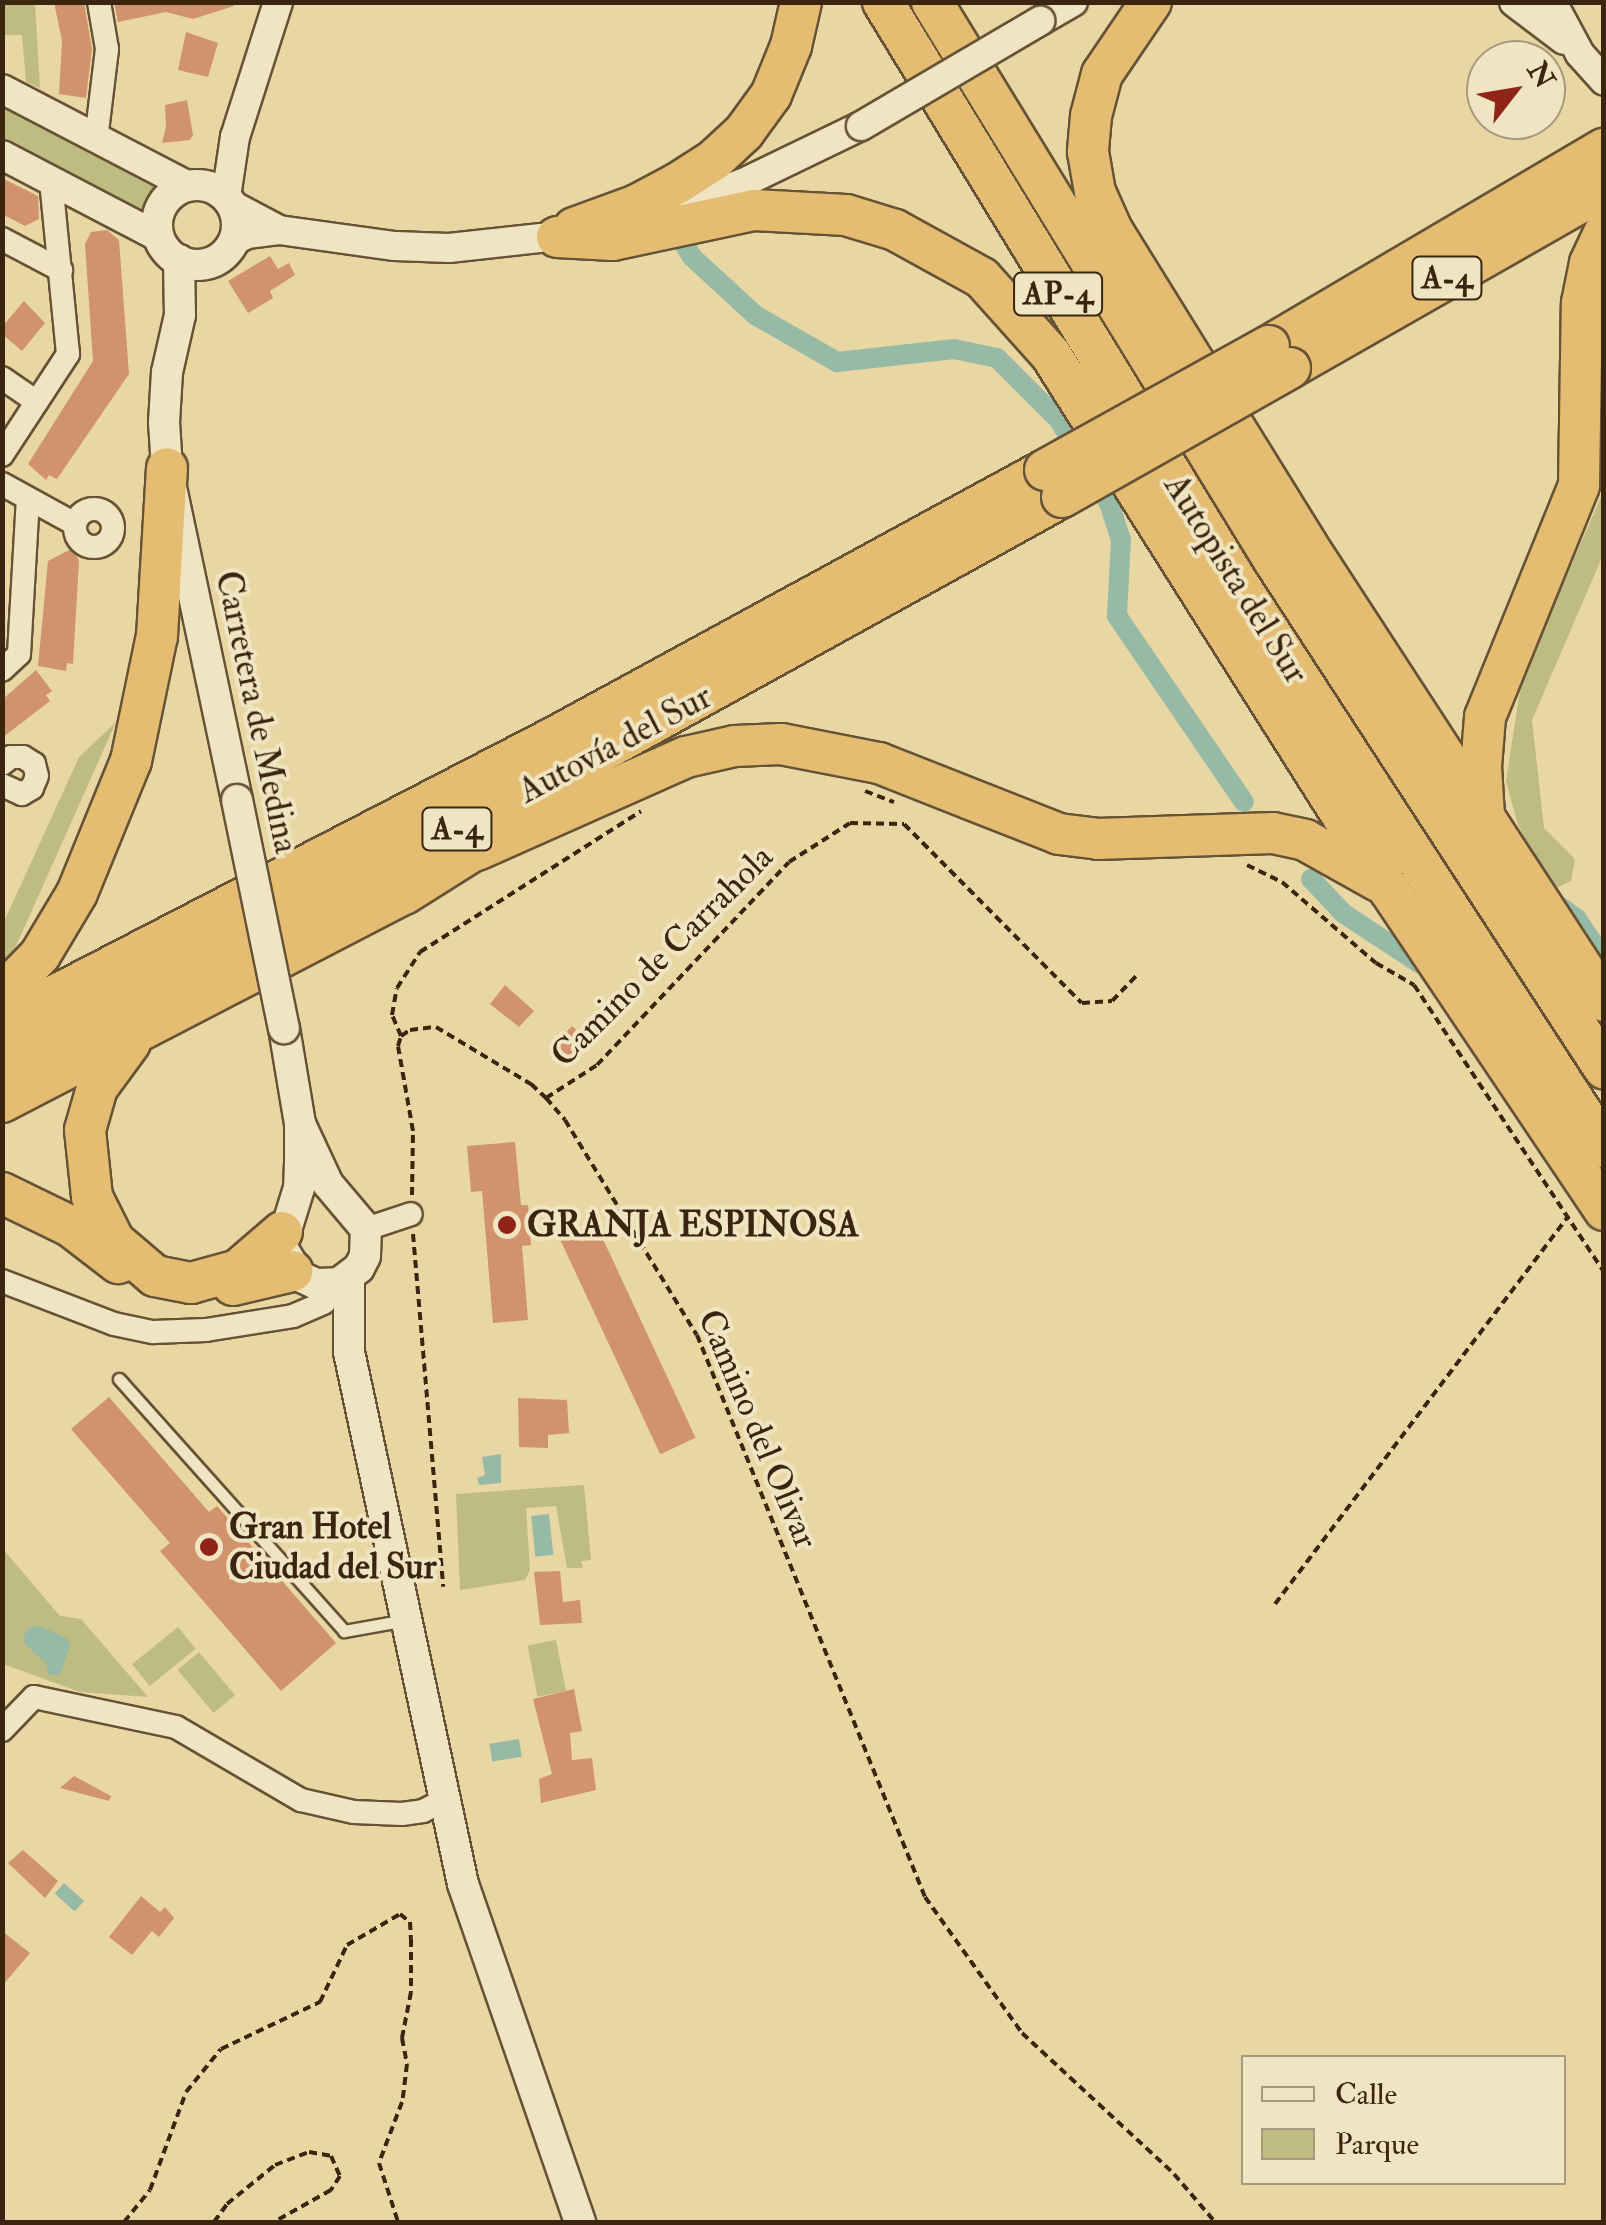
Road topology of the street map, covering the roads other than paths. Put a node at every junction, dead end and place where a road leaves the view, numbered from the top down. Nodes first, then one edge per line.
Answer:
1 (99, 2) edge
2 (278, 2) edge
3 (800, 2) edge
4 (883, 2) edge
5 (932, 2) edge
6 (1073, 2) edge
7 (1151, 2) edge
8 (1514, 2) edge
9 (1552, 2) edge
10 (1580, 54) junction
11 (1604, 81) edge
12 (2, 88) edge
13 (1602, 138) edge
14 (96, 140) junction
15 (2, 154) edge
16 (51, 180) junction
17 (1604, 189) edge
18 (212, 193) junction
19 (279, 230) junction
20 (1604, 233) edge
21 (557, 237) junction
22 (2, 239) edge
23 (234, 241) junction
24 (180, 254) junction
25 (61, 270) junction
26 (1280, 357) junction
27 (2, 378) edge
28 (37, 402) junction
29 (2, 456) edge
30 (167, 468) junction
31 (2, 484) edge
32 (1054, 484) junction
33 (28, 500) junction
34 (75, 524) dead end
35 (11, 629) edge
36 (782, 654) junction
37 (2, 670) edge
38 (2, 764) edge
39 (2, 786) edge
40 (1484, 820) junction
41 (477, 850) junction
42 (1388, 888) junction
43 (2, 994) edge
44 (1604, 1001) edge
45 (2, 1023) edge
46 (141, 1032) junction
47 (2, 1062) edge
48 (1604, 1068) edge
49 (2, 1102) edge
50 (300, 1124) junction
51 (1604, 1147) edge
52 (2, 1193) edge
53 (347, 1204) junction
54 (411, 1214) road end
55 (1585, 1214) edge
56 (287, 1222) junction
57 (366, 1229) junction
58 (349, 1277) junction
59 (2, 1281) edge
60 (307, 1285) junction
61 (349, 1352) junction
62 (119, 1379) dead end
63 (406, 1620) junction
64 (2, 1730) edge
65 (445, 1800) junction
66 (580, 2222) edge

1 - 14 street
2 - 18 street
3 - 21 highway
4 - 51 highway, Autopista del Sur / AP-4
5 - 48 highway, Autopista del Sur / AP-4
6 - 21 street, bridge
7 - 40 highway
8 - 10 street
9 - 10 street
10 - 11 street
12 - 14 street
13 - 26 highway, A-4
14 - 18 street
15 - 16 street
16 - 24 street
16 - 25 street
17 - 26 highway, A-4
18 - 19 street
18 - 23 main road
18 - 24 main road
19 - 21 street
19 - 23 street
20 - 40 highway
21 - 42 highway
22 - 25 street
23 - 24 main road
24 - 30 main road, Carretera de Medina
25 - 28 street
26 - 32 highway, A-4, bridge
27 - 28 street
28 - 29 street
30 - 43 highway
30 - 50 main road, Carretera de Medina, bridge
31 - 33 street
32 - 36 highway, Autovía del Sur / A-4
32 - 45 highway, Autovía del Sur / A-4
33 - 34 street
33 - 35 street
35 - 37 street
36 - 41 highway
36 - 47 highway, Autovía del Sur / A-4
38 - 39 street
40 - 44 highway
41 - 42 highway
41 - 46 highway
42 - 55 highway
46 - 49 highway
46 - 56 highway
50 - 53 main road
50 - 56 main road
52 - 60 highway
53 - 56 main road
53 - 57 main road
54 - 57 street
56 - 60 main road
57 - 58 main road
58 - 60 main road
58 - 61 main road
59 - 60 street
60 - 61 main road
61 - 63 main road
62 - 63 lane
63 - 65 main road
64 - 65 street
65 - 66 main road

